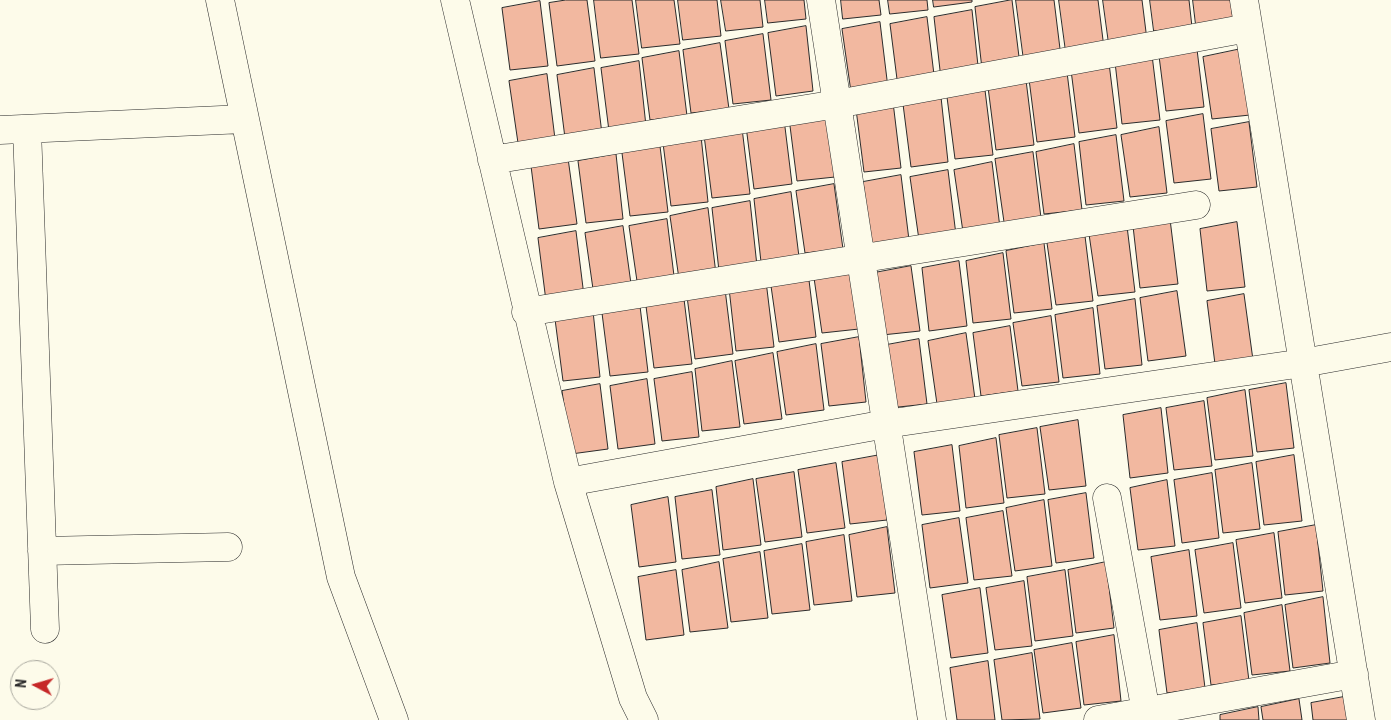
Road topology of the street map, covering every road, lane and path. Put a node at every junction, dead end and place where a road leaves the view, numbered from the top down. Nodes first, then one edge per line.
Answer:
1 (220, 0) edge
2 (455, 0) edge
3 (821, 0) edge
4 (1244, 0) edge
5 (1248, 28) junction
6 (837, 104) junction
7 (244, 119) junction
8 (27, 129) junction
9 (0, 130) edge
10 (492, 160) junction
11 (1196, 205) dead end
12 (861, 258) junction
13 (526, 312) junction
14 (1391, 347) edge
15 (1303, 363) junction
16 (886, 424) junction
17 (568, 482) junction
18 (1107, 498) dead end
19 (228, 547) dead end
20 (42, 551) junction
21 (45, 629) dead end
22 (1354, 674) junction
23 (1146, 712) junction
24 (394, 720) edge
25 (644, 720) edge
26 (932, 720) edge
27 (1098, 720) edge
28 (1361, 720) edge

1 - 7 street
2 - 10 street
3 - 6 street
4 - 5 street
5 - 6 street
5 - 15 street
6 - 10 street
6 - 12 street
7 - 8 street
7 - 24 street
8 - 9 street
8 - 20 street
10 - 13 street
11 - 12 street
12 - 13 street
12 - 16 street
13 - 17 street
14 - 15 street
15 - 16 street
15 - 22 street
16 - 17 street
16 - 26 street
17 - 25 street
18 - 23 street
19 - 20 street
20 - 21 street
22 - 23 street
22 - 28 street
23 - 27 street

